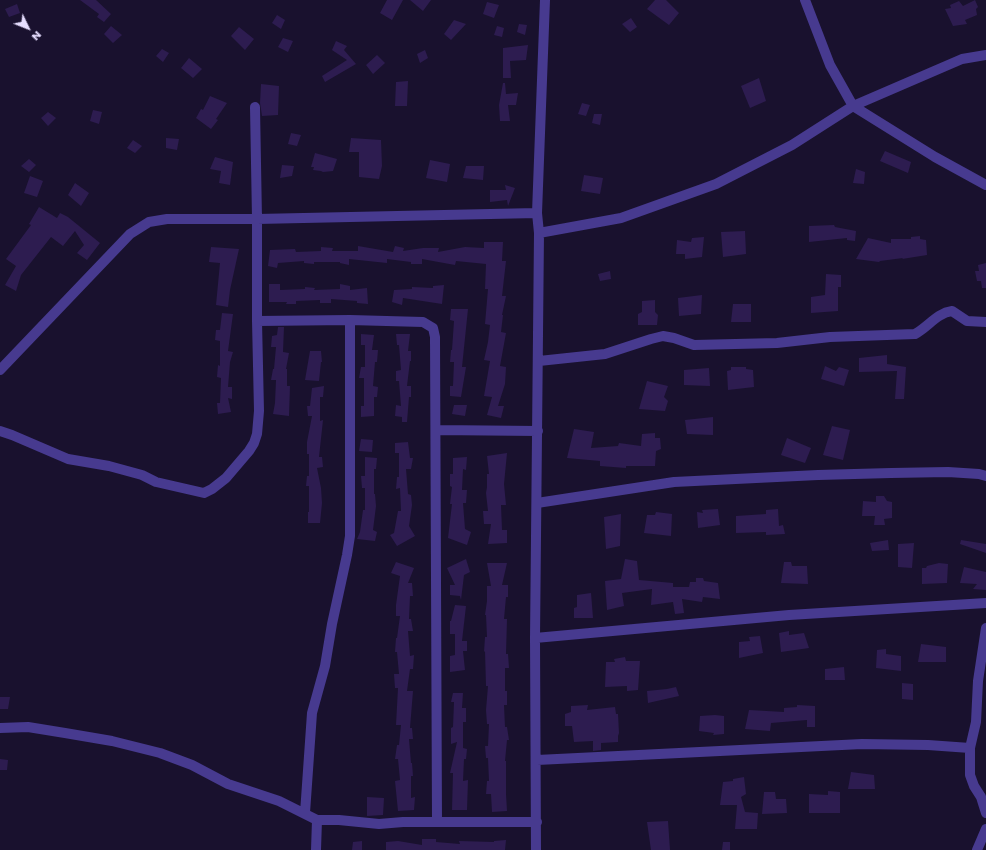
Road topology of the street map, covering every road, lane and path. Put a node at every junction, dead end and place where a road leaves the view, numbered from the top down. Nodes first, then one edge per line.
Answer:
1 (545, 0) edge
2 (804, 0) edge
3 (986, 55) edge
4 (853, 106) junction
5 (254, 107) dead end
6 (986, 185) edge
7 (537, 213) junction
8 (257, 219) junction
9 (539, 233) junction
10 (350, 320) junction
11 (256, 321) junction
12 (986, 322) edge
13 (539, 361) junction
14 (0, 370) edge
15 (436, 430) junction
16 (0, 431) edge
17 (538, 432) junction
18 (986, 476) edge
19 (536, 503) junction
20 (986, 603) edge
21 (986, 628) edge
22 (535, 638) junction
23 (0, 728) edge
24 (970, 748) junction
25 (537, 760) junction
26 (305, 813) junction
27 (986, 813) edge
28 (317, 820) junction
29 (437, 822) junction
30 (537, 822) junction
31 (986, 829) edge
32 (316, 850) edge
33 (536, 850) edge
34 (977, 850) edge

1 - 7 street
2 - 4 street
3 - 4 street
4 - 6 street
4 - 9 street
5 - 8 street
7 - 8 street
7 - 9 street
8 - 11 street
8 - 14 street
9 - 13 street
10 - 11 street
10 - 15 street
10 - 26 street
11 - 16 street
12 - 13 street
13 - 17 street
15 - 17 street
15 - 29 street
17 - 19 street
18 - 19 street
19 - 22 street
20 - 22 street
21 - 24 street
22 - 25 street
23 - 26 street
24 - 25 street
24 - 27 street
25 - 30 street
26 - 28 street
28 - 29 street
28 - 32 street
29 - 30 street
30 - 33 street
31 - 34 street

